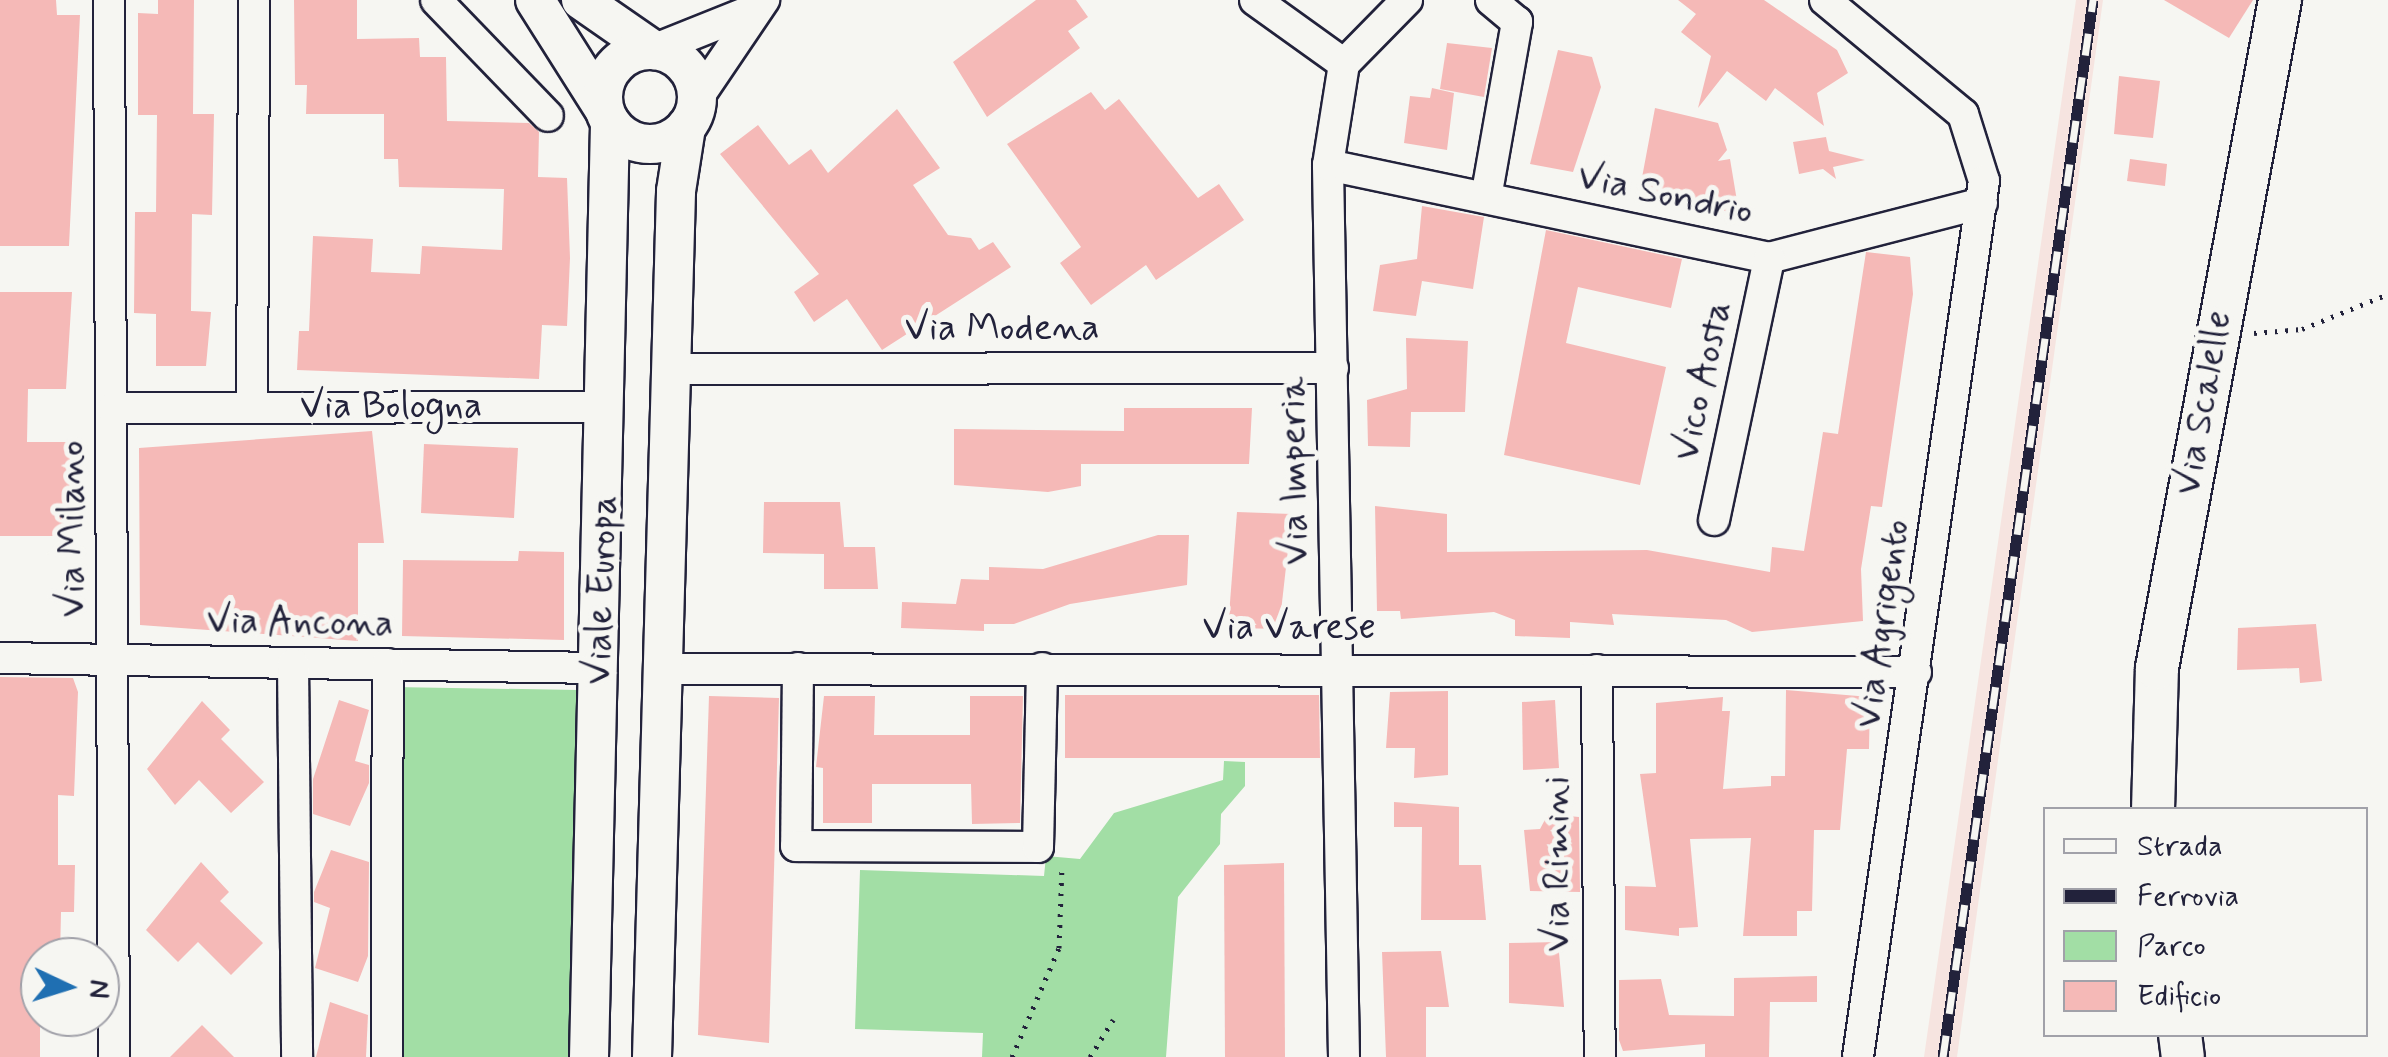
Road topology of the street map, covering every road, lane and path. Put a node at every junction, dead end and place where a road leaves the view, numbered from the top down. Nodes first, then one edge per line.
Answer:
1 (109, 0) edge
2 (254, 0) edge
3 (436, 0) edge
4 (535, 0) edge
5 (581, 0) edge
6 (1255, 0) edge
7 (1407, 0) edge
8 (1491, 0) edge
9 (1825, 0) edge
10 (2287, 2) edge
11 (761, 4) edge
12 (653, 50) junction
13 (1344, 64) junction
14 (691, 113) junction
15 (548, 116) dead end
16 (607, 116) junction
17 (1328, 164) junction
18 (1486, 198) junction
19 (1982, 203) junction
20 (1769, 258) junction
21 (2388, 294) edge
22 (2218, 322) junction
23 (608, 368) junction
24 (1332, 368) junction
25 (671, 369) junction
26 (252, 406) junction
27 (607, 407) junction
28 (670, 407) junction
29 (113, 408) junction
30 (1714, 520) dead end
31 (0, 658) edge
32 (113, 660) junction
33 (293, 664) junction
34 (388, 664) junction
35 (1339, 667) junction
36 (599, 668) junction
37 (798, 668) junction
38 (1042, 668) junction
39 (662, 669) junction
40 (1597, 670) junction
41 (1916, 672) junction
42 (2153, 807) edge
43 (1062, 855) dead end
44 (1114, 1020) dead end
45 (114, 1057) edge
46 (297, 1057) edge
47 (388, 1057) edge
48 (589, 1057) edge
49 (652, 1057) edge
50 (1012, 1057) edge
51 (1090, 1057) edge
52 (1344, 1057) edge
53 (1600, 1057) edge
54 (1858, 1057) edge

1 - 29 street, Via Milano
2 - 26 street
3 - 15 street
4 - 16 street
5 - 12 street
6 - 13 street
7 - 13 street
8 - 18 street
9 - 19 street, Via Agrigento
10 - 22 main road, Via Scalelle
11 - 12 street
11 - 14 street
12 - 14 street
12 - 16 street
13 - 17 street, Via Imperia
14 - 16 street
14 - 25 street, Viale Europa
16 - 23 street, Viale Europa
17 - 18 street, Via Sondrio
17 - 24 street, Via Imperia
18 - 20 street, Via Sondrio
19 - 20 street, Via Sondrio
19 - 41 street, Via Agrigento
20 - 30 street, Vico Aosta
21 - 22 path
22 - 42 main road, Via Scalelle
23 - 25 street
23 - 27 street, Viale Europa
24 - 25 street, Via Modena
24 - 35 street, Via Imperia
25 - 28 street, Viale Europa
26 - 27 street, Via Bologna
26 - 29 street, Via Bologna
27 - 28 street, Via Bologna
27 - 36 street, Viale Europa
28 - 39 street, Viale Europa
29 - 32 street, Via Milano
31 - 32 street, Via Ancona
32 - 33 street, Via Ancona
32 - 45 street, Via Milano
33 - 34 street, Via Ancona
33 - 46 street
34 - 36 street, Via Ancona
34 - 47 street
35 - 38 street, Via Varese
35 - 40 street, Via Varese
35 - 52 street, Via Imperia
36 - 39 street
36 - 48 street, Viale Europa
37 - 38 street, Via Varese
37 - 38 street
37 - 39 street, Via Varese
39 - 49 street, Viale Europa
40 - 41 street, Via Varese
40 - 53 street, Via Rimini
41 - 54 street, Via Agrigento
43 - 50 path
44 - 51 path

